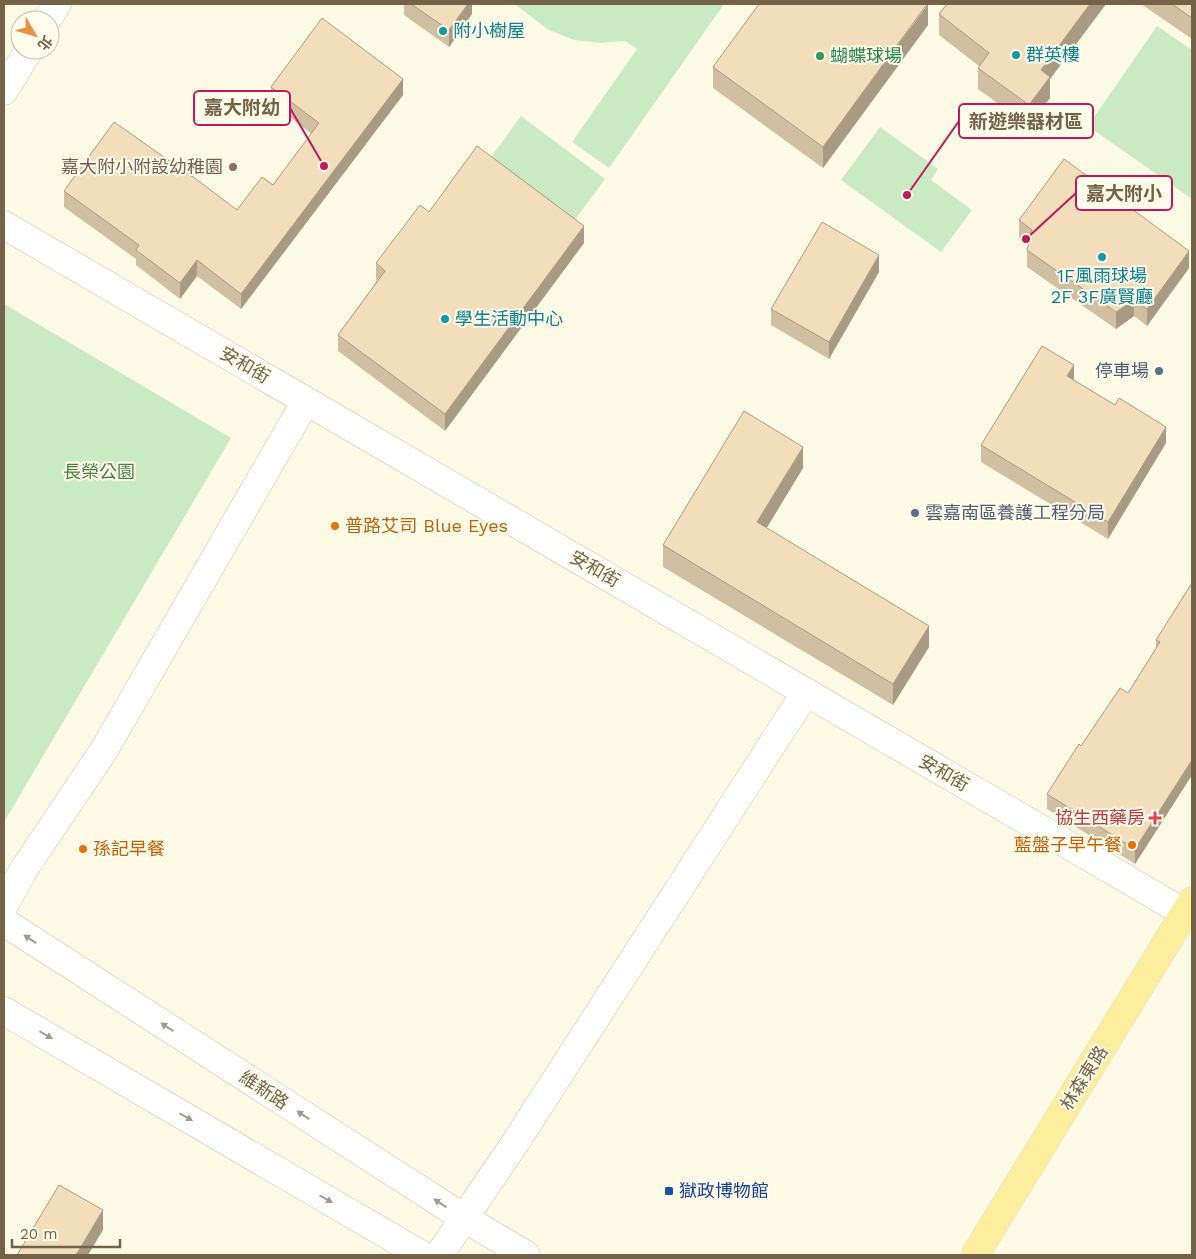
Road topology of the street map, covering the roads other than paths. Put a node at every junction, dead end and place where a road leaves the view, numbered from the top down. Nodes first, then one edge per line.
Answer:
1 (23, 60) edge
2 (4, 91) edge
3 (4, 225) edge
4 (306, 401) junction
5 (806, 692) junction
6 (4, 905) edge
7 (1189, 907) edge
8 (4, 922) edge
9 (4, 1011) edge
10 (464, 1218) junction
11 (422, 1255) edge
12 (439, 1255) edge
13 (526, 1255) edge
14 (975, 1255) edge

1 - 2 street
3 - 4 street, 安和街
4 - 5 street, 安和街
4 - 6 street
5 - 7 street, 安和街
5 - 10 street
7 - 14 main road, 林森東路
10 -> 8 street, 維新路
9 -> 11 street
10 - 12 street
10 - 13 street, 維新路

